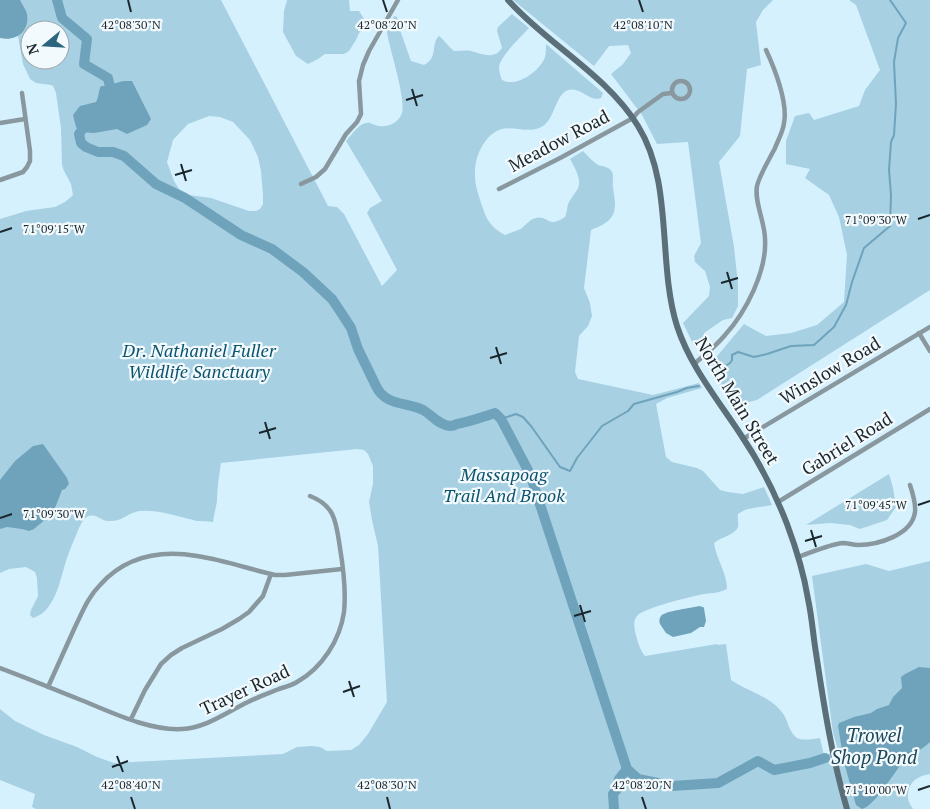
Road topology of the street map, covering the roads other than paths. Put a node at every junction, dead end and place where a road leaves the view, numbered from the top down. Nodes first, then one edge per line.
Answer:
1 (398, 0) edge
2 (508, 0) edge
3 (766, 50) dead end
4 (22, 92) dead end
5 (672, 93) junction
6 (633, 118) junction
7 (25, 119) junction
8 (0, 123) edge
9 (0, 180) edge
10 (301, 184) dead end
11 (499, 189) dead end
12 (930, 327) edge
13 (919, 333) junction
14 (930, 351) edge
15 (694, 364) junction
16 (930, 409) edge
17 (743, 439) junction
18 (910, 485) dead end
19 (310, 496) dead end
20 (778, 502) junction
21 (798, 557) junction
22 (342, 569) junction
23 (271, 574) junction
24 (0, 668) edge
25 (48, 686) junction
26 (131, 719) junction
27 (847, 809) edge

1 - 10 street
2 - 6 main road, North Main Street
3 - 15 street
4 - 7 street
5 - 5 street
5 - 6 street, Meadow Road
6 - 11 street, Meadow Road
6 - 15 main road, North Main Street
7 - 8 street
7 - 9 street
12 - 13 street, Winslow Road
13 - 14 street
13 - 17 street, Winslow Road
15 - 17 main road, North Main Street
16 - 20 street, Gabriel Road
17 - 20 main road, North Main Street
18 - 21 street
19 - 22 street, Trayer Road
20 - 21 main road, North Main Street
21 - 27 main road, North Main Street
22 - 23 street
22 - 26 street, Trayer Road
23 - 25 street
23 - 26 street
24 - 25 street, Trayer Road
25 - 26 street, Trayer Road

